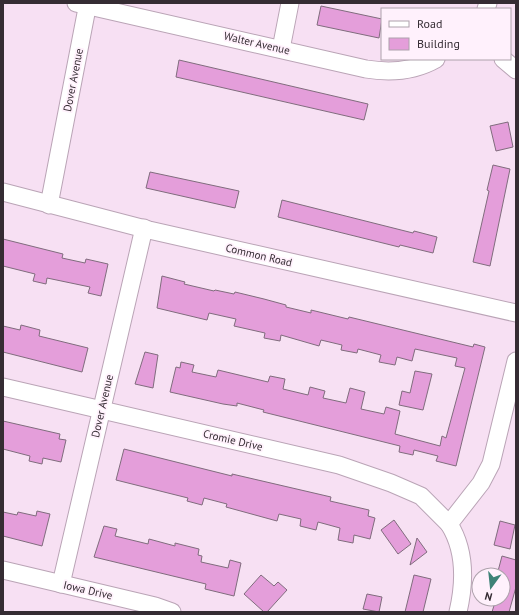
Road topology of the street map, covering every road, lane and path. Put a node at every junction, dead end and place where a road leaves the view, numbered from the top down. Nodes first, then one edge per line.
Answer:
1 (290, 3) edge
2 (84, 4) edge
3 (281, 49) junction
4 (433, 60) edge
5 (504, 60) edge
6 (516, 70) edge
7 (3, 192) edge
8 (50, 205) junction
9 (144, 228) junction
10 (516, 313) edge
11 (516, 361) edge
12 (3, 387) edge
13 (101, 410) junction
14 (448, 524) junction
15 (3, 570) edge
16 (61, 584) junction
17 (172, 612) edge
18 (458, 612) edge

1 - 3 street
2 - 3 street, Walter Avenue
2 - 8 street, Dover Avenue
3 - 4 street, Walter Avenue
5 - 6 street
7 - 8 street, Common Road
8 - 9 street, Common Road
9 - 10 street, Common Road
9 - 13 street, Dover Avenue
11 - 14 street
12 - 13 street, Cromie Drive
13 - 14 street, Cromie Drive
13 - 16 street, Dover Avenue
14 - 18 street, Cromie Drive
15 - 16 street, Iowa Drive
16 - 17 street, Iowa Drive

